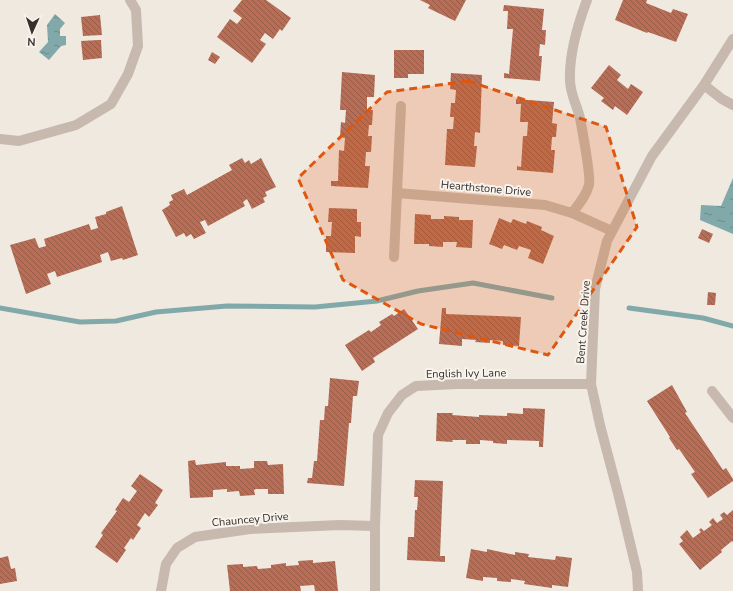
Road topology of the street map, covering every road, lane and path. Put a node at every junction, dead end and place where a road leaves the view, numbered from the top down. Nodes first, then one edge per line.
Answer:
1 (130, 0) edge
2 (587, 0) edge
3 (733, 39) edge
4 (704, 85) junction
5 (733, 105) edge
6 (401, 106) dead end
7 (0, 139) edge
8 (398, 193) junction
9 (572, 213) junction
10 (612, 231) junction
11 (394, 257) dead end
12 (592, 384) junction
13 (712, 391) dead end
14 (733, 418) edge
15 (375, 526) junction
16 (161, 591) edge
17 (375, 591) edge
18 (638, 591) edge

1 - 7 street
2 - 9 street
3 - 4 street, Bent Creek Drive
4 - 5 street
4 - 10 street, Bent Creek Drive
6 - 8 street
8 - 9 street, Hearthstone Drive
8 - 11 street
9 - 10 street, Hearthstone Drive
10 - 12 street, Bent Creek Drive
12 - 15 street, English Ivy Lane
12 - 18 street, Bent Creek Drive
13 - 14 street
15 - 16 street, Chauncey Drive
15 - 17 street, English Ivy Lane

